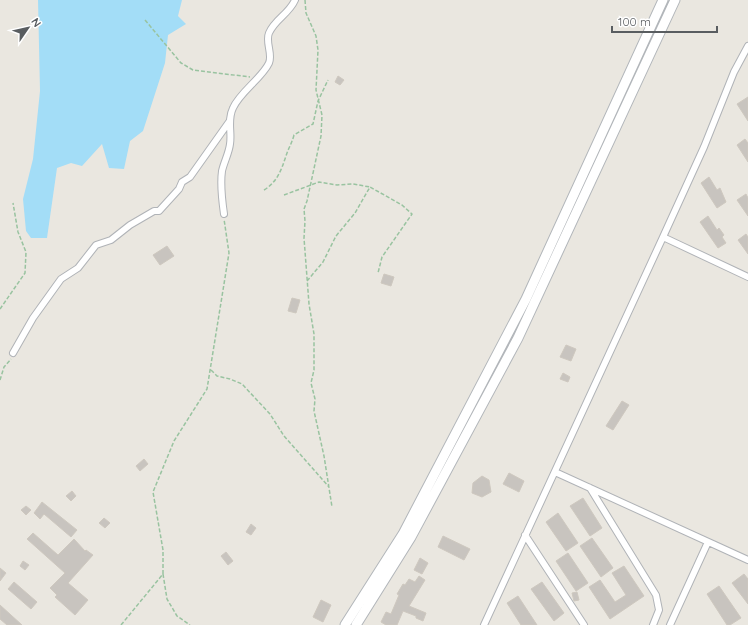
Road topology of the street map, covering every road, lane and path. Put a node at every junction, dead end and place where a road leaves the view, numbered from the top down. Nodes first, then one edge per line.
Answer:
1 (296, 0) edge
2 (304, 0) edge
3 (664, 0) edge
4 (675, 0) edge
5 (145, 20) dead end
6 (647, 36) junction
7 (657, 40) junction
8 (748, 46) edge
9 (256, 77) junction
10 (328, 80) dead end
11 (318, 101) junction
12 (229, 122) junction
13 (311, 185) junction
14 (370, 187) junction
15 (577, 188) junction
16 (264, 190) dead end
17 (587, 192) junction
18 (284, 196) dead end
19 (13, 203) dead end
20 (224, 214) joint
21 (664, 238) junction
22 (378, 273) dead end
23 (748, 277) edge
24 (307, 281) junction
25 (0, 309) edge
26 (508, 335) junction
27 (518, 338) junction
28 (13, 353) joint
29 (210, 369) junction
30 (0, 380) edge
31 (452, 451) junction
32 (555, 472) junction
33 (329, 487) junction
34 (590, 488) junction
35 (332, 507) dead end
36 (525, 535) junction
37 (708, 542) junction
38 (748, 560) edge
39 (163, 574) junction
40 (487, 618) junction
41 (121, 625) edge
42 (190, 625) edge
43 (344, 625) edge
44 (356, 625) edge
45 (484, 625) edge
46 (491, 625) edge
47 (584, 625) edge
48 (653, 625) edge
49 (670, 625) edge

1 - 9 street
2 - 11 path
3 - 6 main road
4 - 7 main road
5 - 9 path
6 - 7 main road
6 - 15 main road
7 - 17 main road
8 - 21 street
9 - 12 street
10 - 11 path
11 - 13 path
11 - 16 path
12 - 20 street
12 - 28 street
13 - 14 path
13 - 18 path
13 - 24 path
14 - 22 path
14 - 24 path
15 - 17 main road
15 - 26 main road
17 - 27 main road
19 - 25 path
20 - 29 path
21 - 23 street
21 - 32 street
24 - 33 path
26 - 27 main road
26 - 31 main road
27 - 31 main road
28 - 30 path
29 - 33 path
29 - 39 path
31 - 43 main road
31 - 44 main road
32 - 34 street
32 - 36 street
33 - 35 path
34 - 37 street
34 - 48 street
36 - 40 street
36 - 47 street
37 - 38 street
37 - 49 street
39 - 41 path
39 - 42 path
40 - 45 street
40 - 46 street

